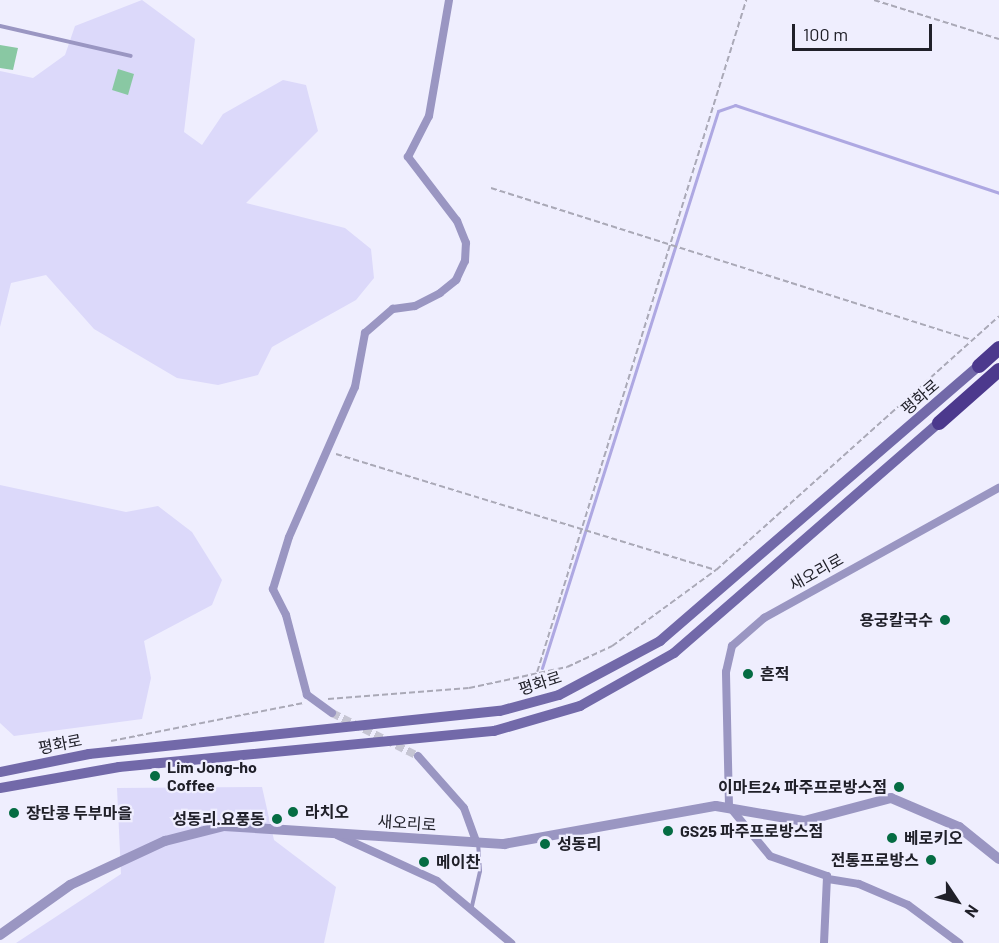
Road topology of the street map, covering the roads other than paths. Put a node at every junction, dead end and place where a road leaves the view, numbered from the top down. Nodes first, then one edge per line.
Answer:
1 (449, 0) edge
2 (0, 26) edge
3 (131, 56) dead end
4 (999, 348) edge
5 (979, 366) joint
6 (999, 370) edge
7 (999, 379) edge
8 (955, 410) junction
9 (939, 423) joint
10 (999, 488) edge
11 (332, 713) tunnel mouth
12 (418, 756) tunnel mouth
13 (0, 772) edge
14 (0, 788) edge
15 (729, 806) junction
16 (333, 833) junction
17 (477, 843) junction
18 (999, 859) edge
19 (828, 879) junction
20 (472, 906) junction
21 (0, 935) edge
22 (511, 943) edge
23 (824, 943) edge
24 (959, 943) edge

1 - 11 street
2 - 3 lane
4 - 5 highway
5 - 13 main road, 평화로
6 - 8 highway
7 - 8 highway
8 - 9 highway
9 - 14 main road, 평화로
10 - 15 street, 새오리로
12 - 17 street
15 - 17 street, 새오리로
15 - 18 street, 새오리로
15 - 19 street
16 - 17 street, 새오리로
16 - 20 street
16 - 21 street, 새오리로
17 - 20 lane
19 - 23 street
19 - 24 street
20 - 22 street

